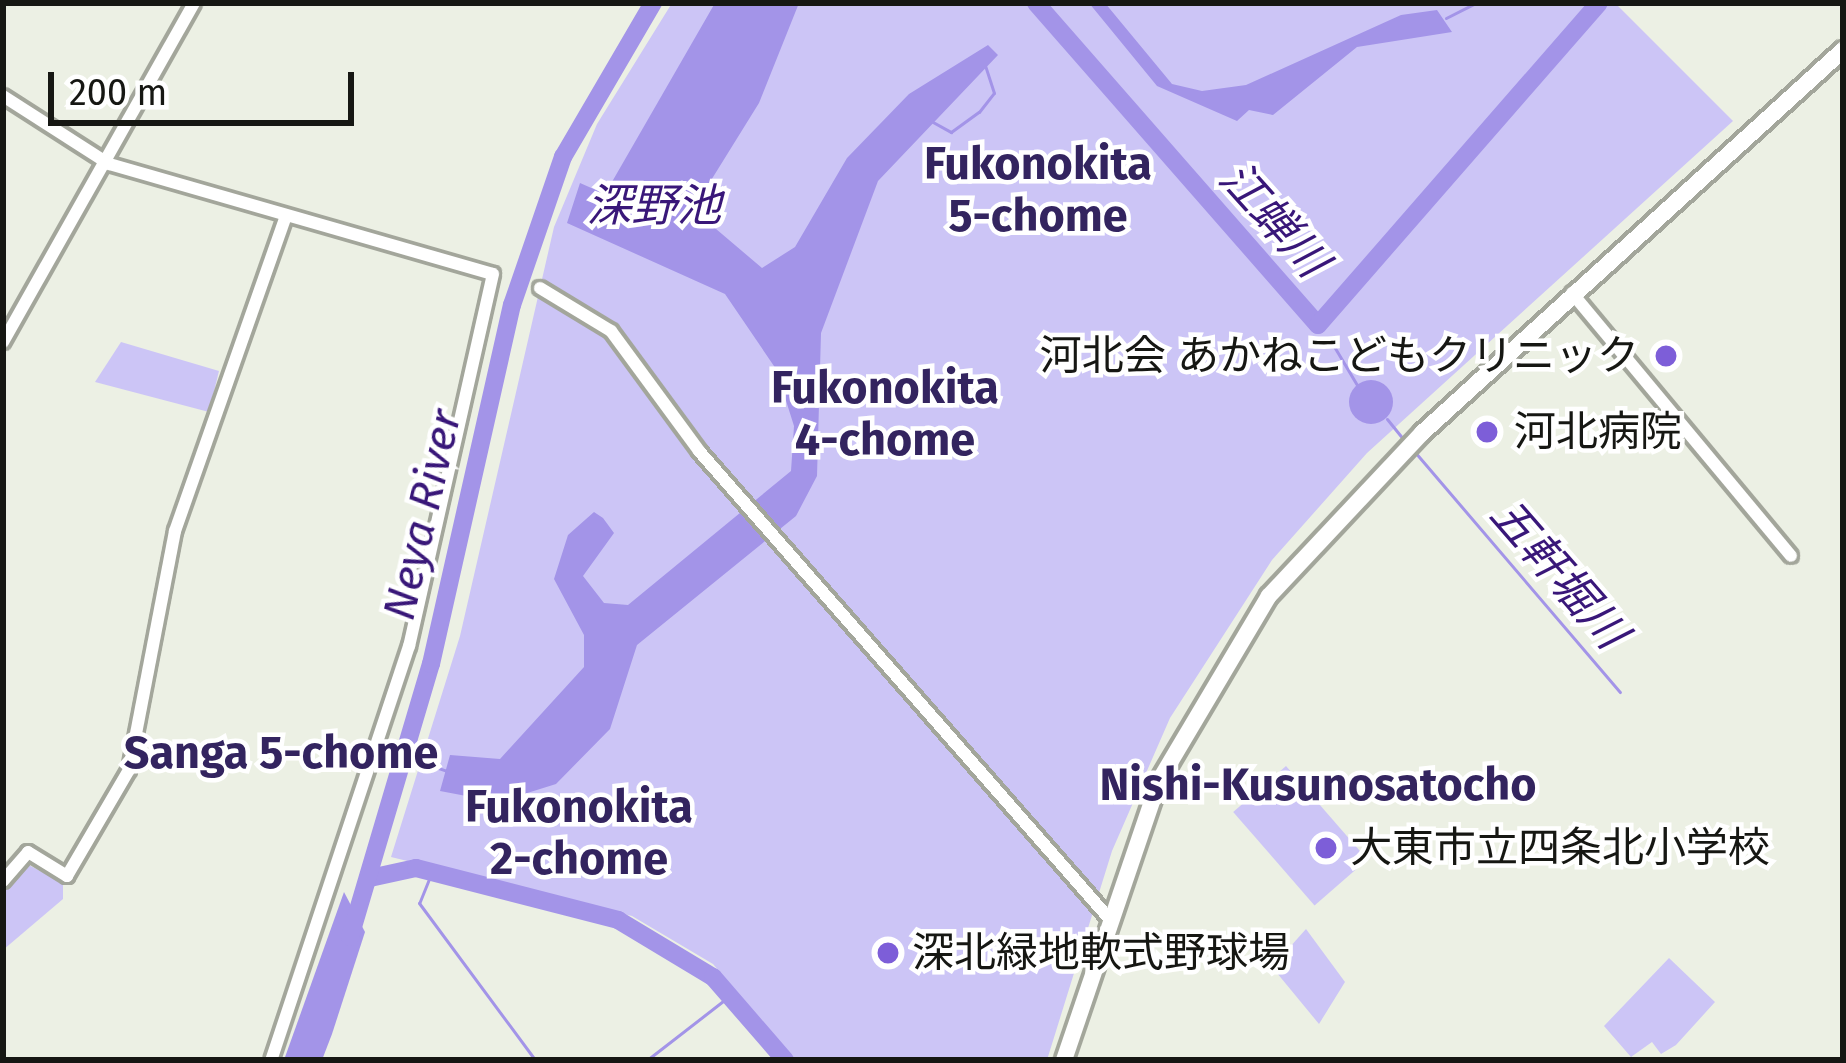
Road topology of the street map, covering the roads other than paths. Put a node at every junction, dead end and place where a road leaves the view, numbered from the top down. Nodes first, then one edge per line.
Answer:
1 (194, 3) edge
2 (1843, 50) edge
3 (3, 96) edge
4 (110, 164) junction
5 (286, 216) junction
6 (540, 288) dead end
7 (1572, 292) junction
8 (3, 342) edge
9 (1791, 556) dead end
10 (3, 881) edge
11 (1107, 916) junction
12 (271, 1060) edge
13 (1064, 1060) edge

1 - 4 street
2 - 7 highway
3 - 4 street
4 - 5 street
4 - 8 street
5 - 10 street
5 - 12 street
6 - 11 street
7 - 9 street
7 - 11 highway
11 - 13 highway

